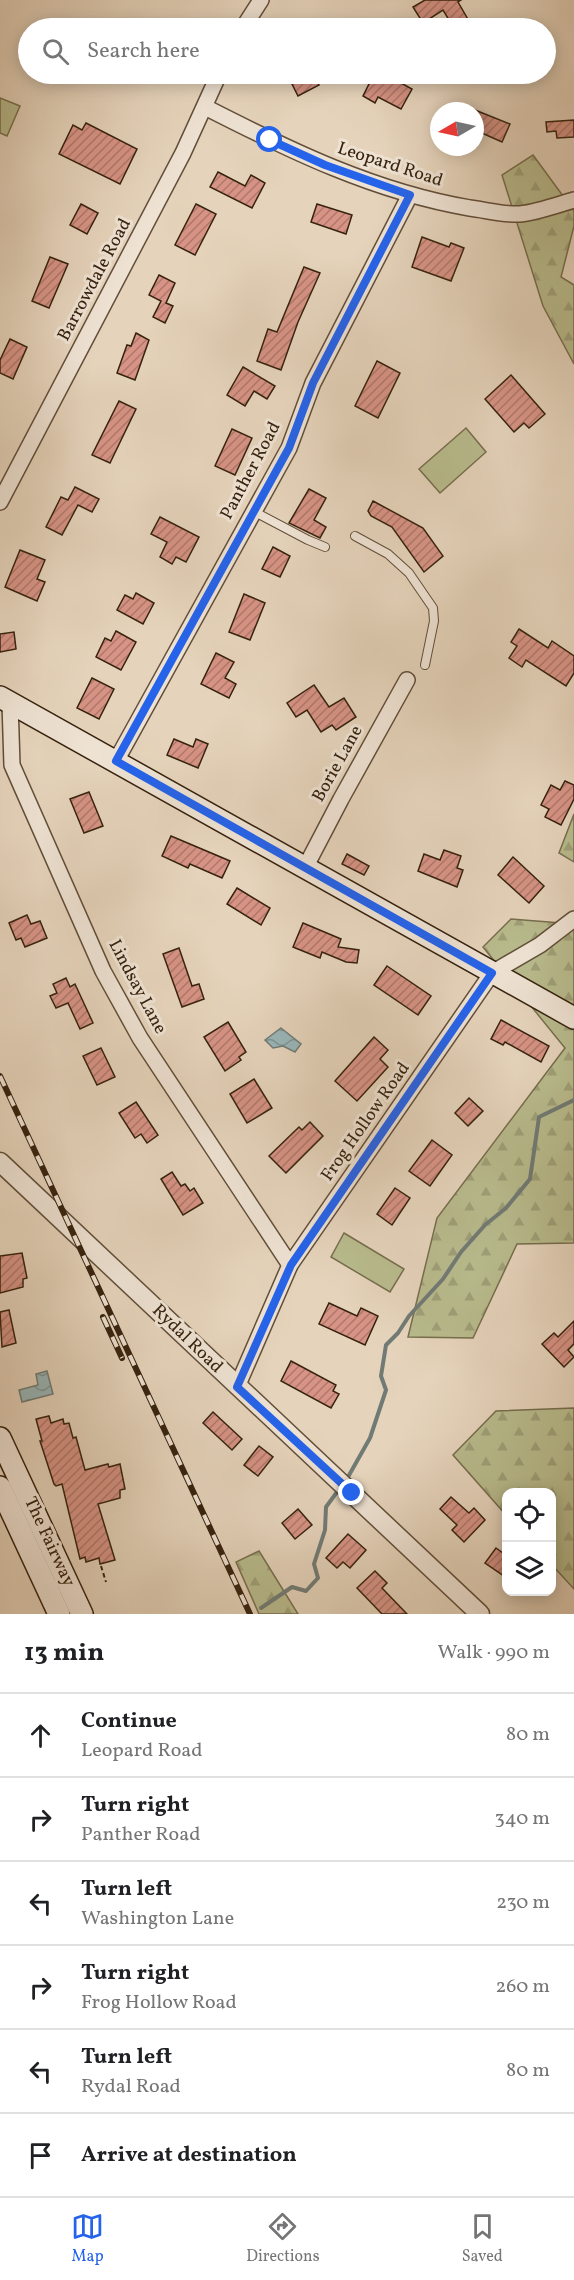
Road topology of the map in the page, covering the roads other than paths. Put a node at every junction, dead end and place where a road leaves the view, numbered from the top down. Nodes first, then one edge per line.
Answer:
1 (261, 0) edge
2 (249, 18) edge
3 (215, 84) edge
4 (205, 106) junction
5 (410, 195) junction
6 (574, 200) edge
7 (0, 502) edge
8 (253, 511) junction
9 (356, 536) dead end
10 (326, 547) dead end
11 (425, 665) dead end
12 (407, 680) dead end
13 (5, 700) edge
14 (116, 761) junction
15 (305, 868) junction
16 (574, 919) edge
17 (492, 973) junction
18 (574, 1017) edge
19 (0, 1162) edge
20 (291, 1265) junction
21 (237, 1387) junction
22 (0, 1438) edge
23 (0, 1486) edge
24 (59, 1614) edge
25 (82, 1614) edge
26 (480, 1614) edge

1 - 2 street
3 - 4 street, Barrowdale Road
4 - 5 street, Leopard Road
4 - 7 street, Barrowdale Road
5 - 6 street, Leopard Road
5 - 8 street, Panther Road
8 - 10 lane
8 - 14 street, Panther Road
9 - 11 lane
12 - 15 street, Borie Lane
13 - 14 main road
13 - 20 street, Lindsay Lane
14 - 15 main road
15 - 17 main road
16 - 17 street, Frog Hollow Road
17 - 18 main road
17 - 20 street, Frog Hollow Road
19 - 21 street, Rydal Road
20 - 21 street, Frog Hollow Road
21 - 26 street, Rydal Road
22 - 25 main road, The Fairway
23 - 24 main road, The Fairway

